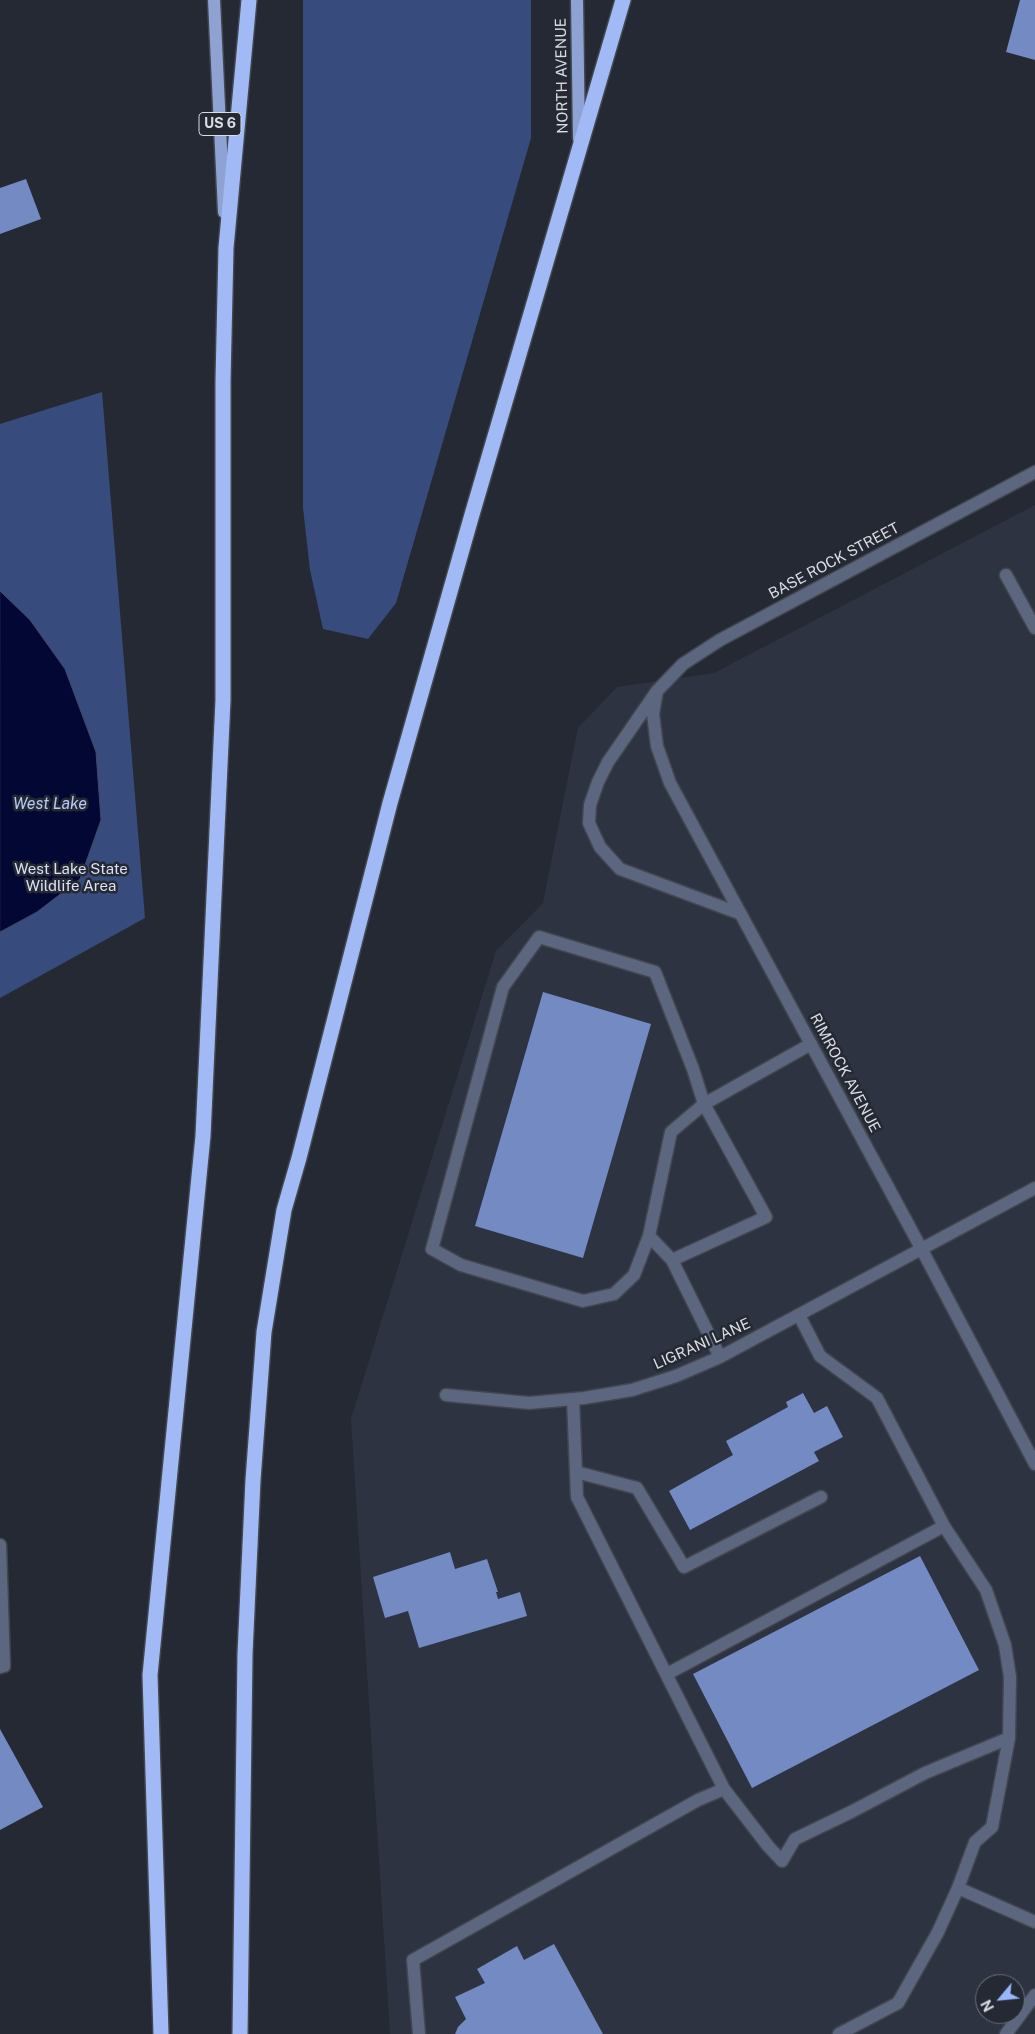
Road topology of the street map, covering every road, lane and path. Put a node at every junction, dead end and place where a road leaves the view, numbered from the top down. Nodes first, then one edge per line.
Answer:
1 (214, 0) edge
2 (249, 0) edge
3 (577, 0) edge
4 (623, 0) edge
5 (579, 152) junction
6 (226, 248) junction
7 (1035, 472) edge
8 (1006, 575) dead end
9 (1035, 628) edge
10 (657, 690) junction
11 (741, 914) junction
12 (811, 1044) junction
13 (704, 1104) junction
14 (1035, 1188) edge
15 (648, 1236) junction
16 (921, 1248) junction
17 (672, 1260) junction
18 (799, 1315) junction
19 (720, 1357) junction
20 (446, 1395) dead end
21 (573, 1399) junction
22 (1035, 1464) edge
23 (576, 1472) junction
24 (821, 1497) dead end
25 (944, 1526) junction
26 (0, 1544) edge
27 (0, 1667) edge
28 (667, 1674) junction
29 (1009, 1738) junction
30 (724, 1789) junction
31 (958, 1888) junction
32 (1035, 1922) edge
33 (1035, 1996) edge
34 (161, 2034) edge
35 (240, 2034) edge
36 (419, 2034) edge
37 (839, 2034) edge
38 (1006, 2034) edge

1 - 6 main road, US 6
2 - 6 highway
3 - 5 main road, NORTH AVENUE
4 - 5 highway
5 - 35 highway
6 - 34 highway
7 - 10 street, BASE ROCK STREET
8 - 9 street
10 - 11 street, RIMROCK AVENUE
10 - 11 street, BASE ROCK STREET
11 - 12 street, RIMROCK AVENUE
12 - 13 street
12 - 16 street, RIMROCK AVENUE
13 - 15 street
13 - 15 street
13 - 17 street
14 - 16 street, LIGRANI LANE
15 - 17 street
16 - 18 street, LIGRANI LANE
16 - 22 street, RIMROCK AVENUE
17 - 19 street
18 - 19 street, LIGRANI LANE
18 - 25 street
19 - 21 street, LIGRANI LANE
20 - 21 street, LIGRANI LANE
21 - 23 street
23 - 24 street
23 - 28 street
25 - 28 street
25 - 29 street
26 - 27 street
28 - 30 street
29 - 30 street
29 - 31 street
30 - 36 street
31 - 32 street
31 - 37 street
33 - 38 street

